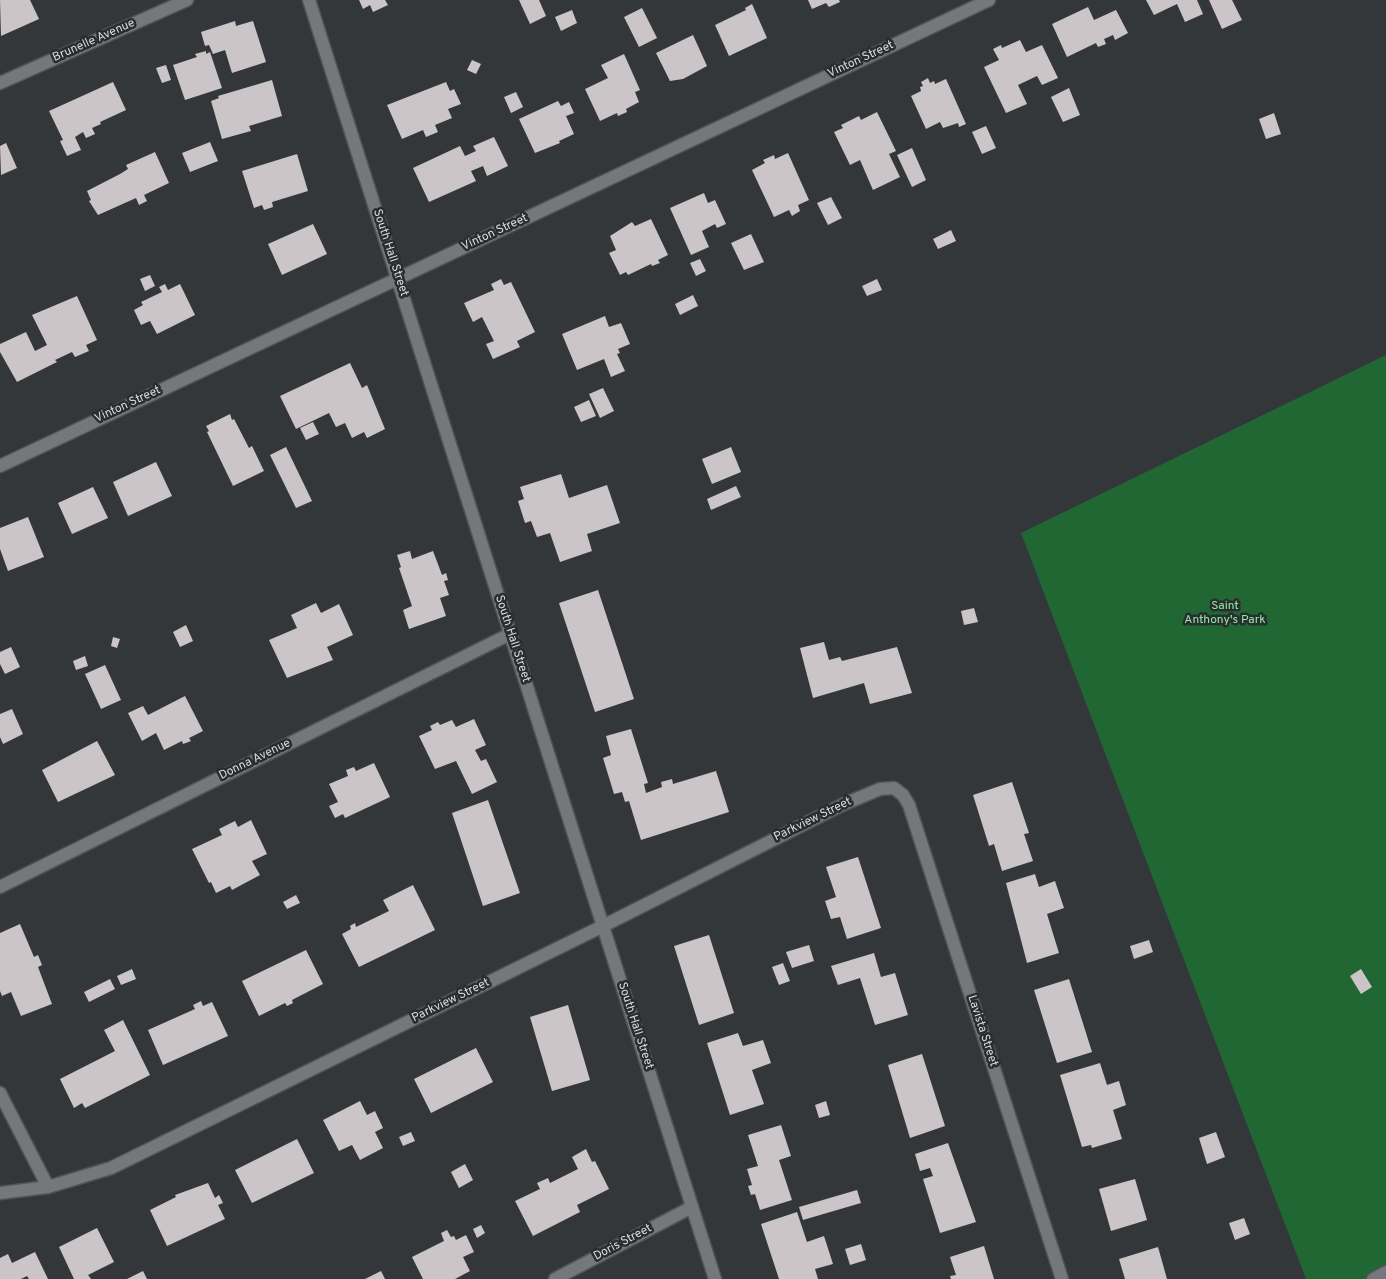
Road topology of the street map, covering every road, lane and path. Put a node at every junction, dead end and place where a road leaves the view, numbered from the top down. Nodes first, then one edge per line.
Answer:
1 (187, 0) edge
2 (309, 0) edge
3 (989, 0) edge
4 (0, 83) edge
5 (398, 278) junction
6 (0, 466) edge
7 (510, 634) junction
8 (894, 788) joint
9 (0, 887) edge
10 (603, 926) junction
11 (0, 1093) edge
12 (48, 1187) junction
13 (0, 1193) edge
14 (692, 1207) junction
15 (1386, 1272) edge
16 (554, 1279) edge
17 (715, 1279) edge
18 (1062, 1279) edge
19 (1373, 1279) edge

1 - 4 street, Brunelle Avenue
2 - 5 street, South Hall Street
3 - 5 street, Vinton Street
5 - 6 street, Vinton Street
5 - 7 street, South Hall Street
7 - 9 street, Donna Avenue
7 - 10 street, South Hall Street
8 - 10 street, Parkview Street
8 - 18 street, Lavista Street
10 - 12 street, Parkview Street
10 - 14 street, South Hall Street
11 - 12 street
12 - 13 street, Parkview Street
14 - 16 street, Doris Street
14 - 17 street, South Hall Street
15 - 19 street

